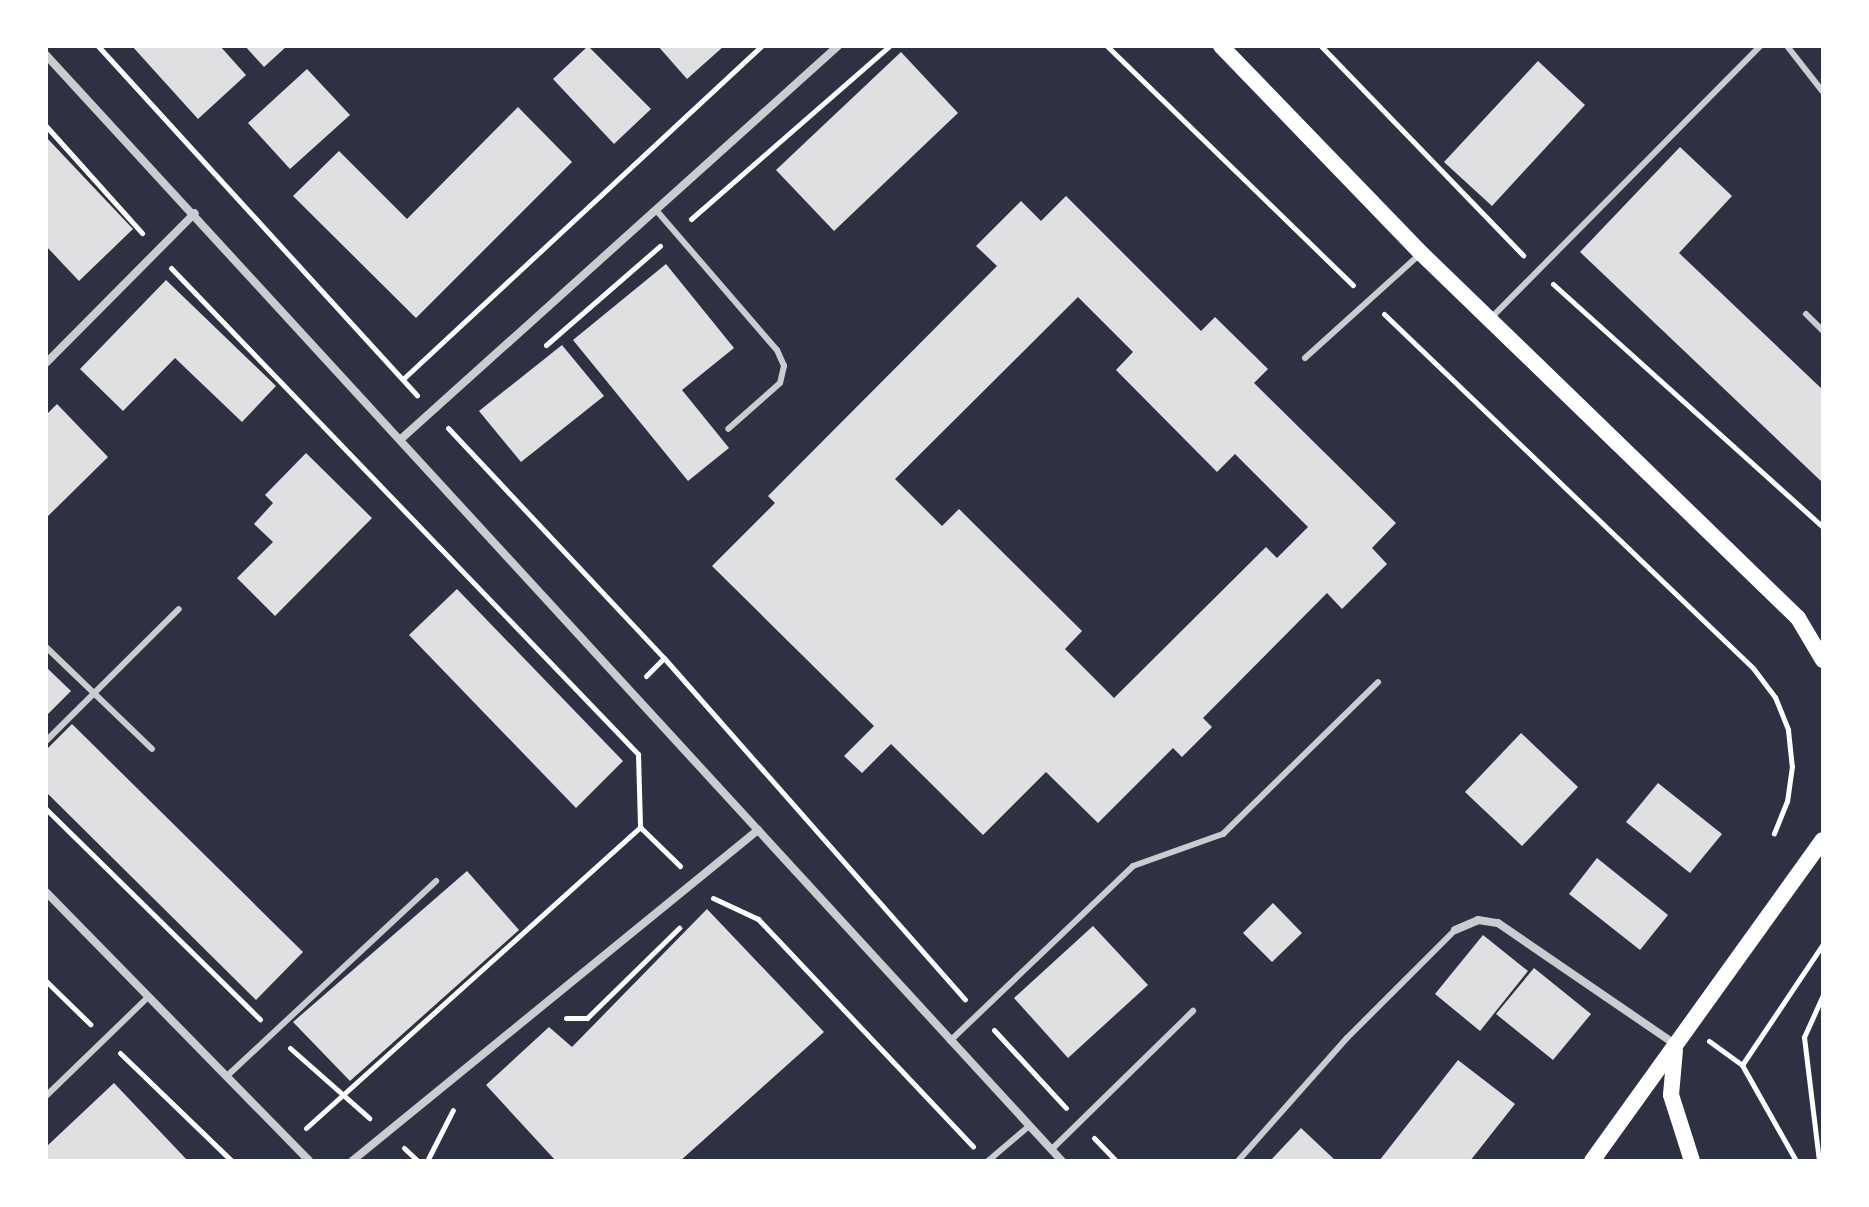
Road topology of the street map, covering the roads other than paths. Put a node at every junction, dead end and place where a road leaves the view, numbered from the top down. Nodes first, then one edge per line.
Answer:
1 (838, 46) edge
2 (1221, 46) edge
3 (1760, 46) edge
4 (1787, 46) edge
5 (46, 55) edge
6 (1823, 92) edge
7 (656, 210) junction
8 (195, 213) junction
9 (1421, 253) junction
10 (1806, 314) dead end
11 (1490, 319) junction
12 (1823, 331) edge
13 (1305, 358) dead end
14 (46, 363) edge
15 (728, 429) dead end
16 (401, 439) junction
17 (179, 609) dead end
18 (46, 647) edge
19 (1823, 660) edge
20 (1378, 682) dead end
21 (93, 694) junction
22 (46, 741) edge
23 (152, 749) dead end
24 (758, 830) junction
25 (1823, 840) edge
26 (436, 881) dead end
27 (46, 892) edge
28 (1455, 930) joint
29 (148, 997) junction
30 (1193, 1011) dead end
31 (950, 1041) junction
32 (1676, 1045) junction
33 (227, 1076) junction
34 (46, 1096) edge
35 (1029, 1126) junction
36 (1051, 1150) junction
37 (309, 1161) edge
38 (352, 1161) edge
39 (988, 1161) edge
40 (1062, 1161) edge
41 (1238, 1161) edge
42 (1592, 1161) edge
43 (1692, 1161) edge

1 - 7 street
2 - 9 main road
3 - 11 lane
4 - 6 lane
5 - 8 street
7 - 15 lane
7 - 16 street
8 - 14 street
8 - 16 street
9 - 11 main road
9 - 13 lane
10 - 12 lane
11 - 19 main road
16 - 24 street
17 - 21 lane
18 - 21 lane
20 - 31 lane
21 - 22 lane
21 - 23 lane
24 - 31 street
24 - 38 street
25 - 32 main road
26 - 33 lane
27 - 29 street
28 - 32 street
28 - 41 lane
29 - 33 street
29 - 34 lane
30 - 36 lane
31 - 35 street
32 - 42 main road
32 - 43 main road
33 - 37 street
35 - 36 street
35 - 39 lane
36 - 40 street

